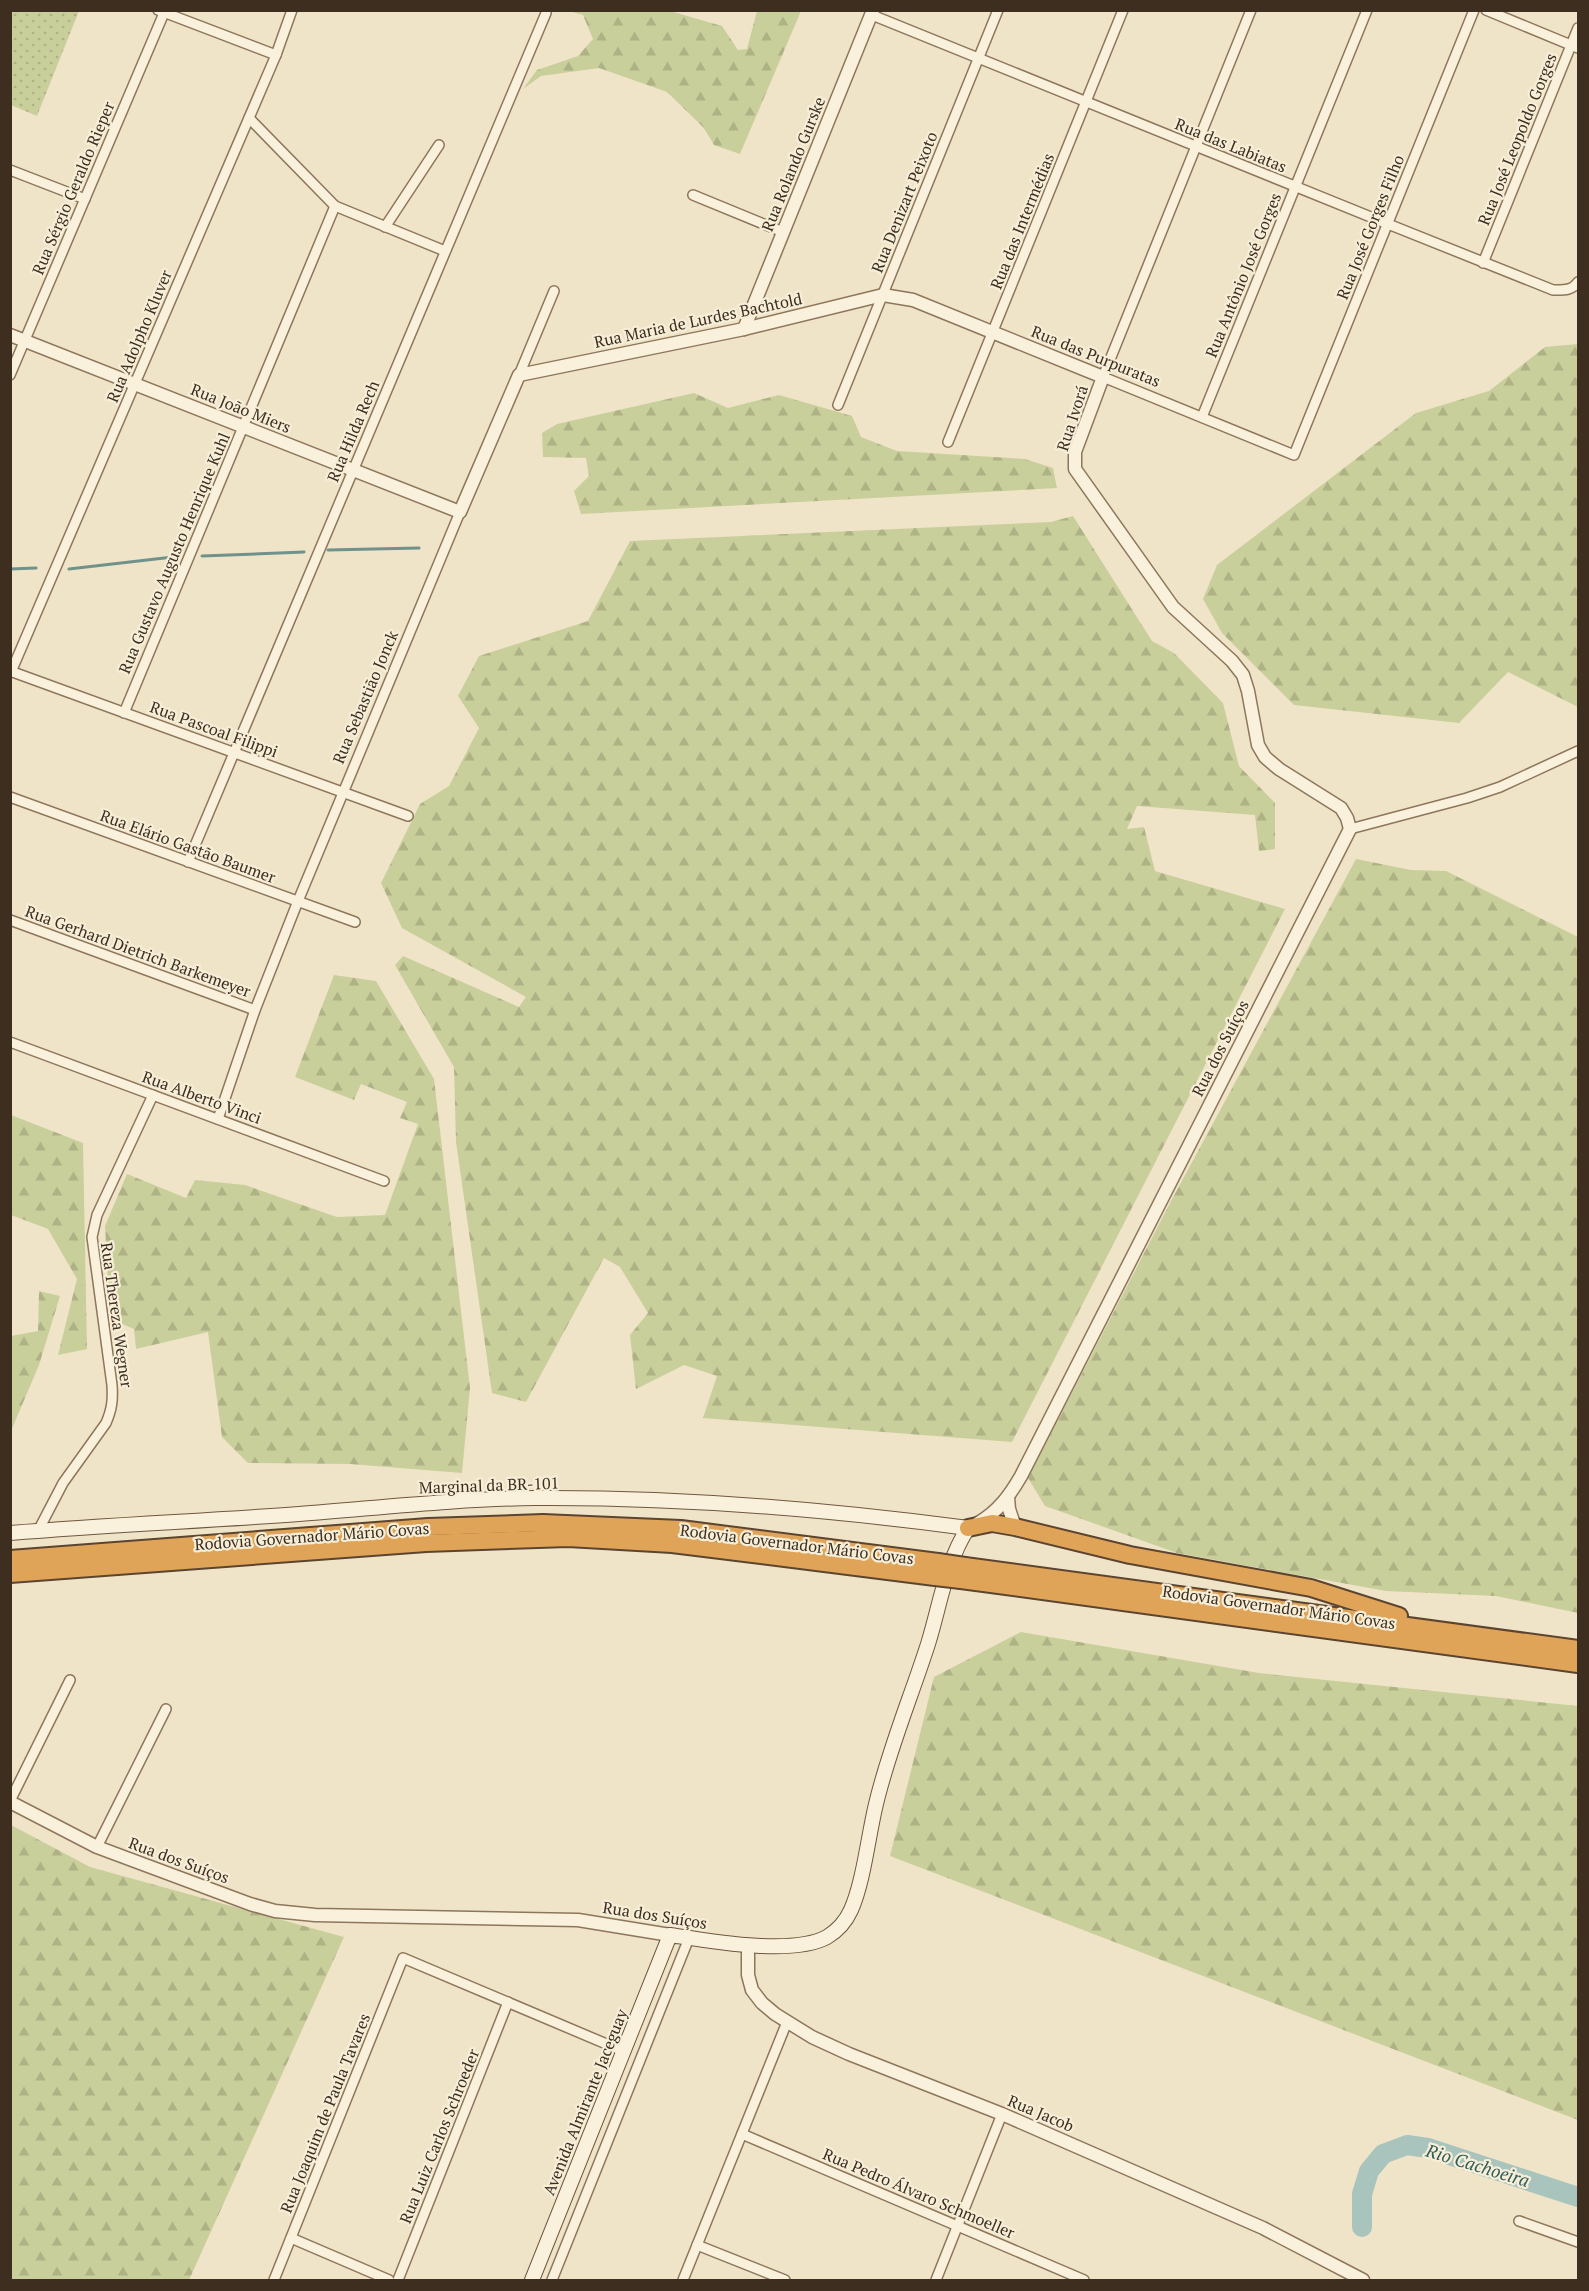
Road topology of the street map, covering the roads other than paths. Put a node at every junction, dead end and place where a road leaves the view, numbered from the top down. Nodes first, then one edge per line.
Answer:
1 (292, 10) edge
2 (998, 10) edge
3 (1123, 10) edge
4 (1251, 10) edge
5 (1367, 10) edge
6 (1474, 10) edge
7 (1486, 10) edge
8 (161, 12) edge
9 (546, 13) dead end
10 (872, 13) edge
11 (180, 14) edge
12 (1578, 28) edge
13 (1575, 46) edge
14 (276, 55) junction
15 (979, 58) junction
16 (1086, 102) junction
17 (249, 118) junction
18 (438, 145) dead end
19 (1196, 147) junction
20 (10, 170) edge
21 (1295, 187) junction
22 (693, 195) dead end
23 (85, 199) junction
24 (335, 206) junction
25 (1388, 224) junction
26 (386, 227) junction
27 (783, 232) junction
28 (446, 251) junction
29 (1483, 262) junction
30 (1578, 282) edge
31 (555, 291) dead end
32 (883, 295) junction
33 (744, 329) junction
34 (993, 332) junction
35 (10, 335) edge
36 (25, 340) junction
37 (10, 375) edge
38 (519, 375) junction
39 (1103, 377) junction
40 (135, 384) junction
41 (838, 405) dead end
42 (1202, 417) junction
43 (243, 427) junction
44 (948, 442) dead end
45 (1294, 455) joint
46 (353, 470) junction
47 (460, 512) junction
48 (11, 672) edge
49 (124, 713) junction
50 (233, 752) junction
51 (1578, 752) edge
52 (343, 792) junction
53 (10, 797) edge
54 (408, 816) dead end
55 (1350, 829) junction
56 (188, 862) junction
57 (298, 901) junction
58 (10, 921) edge
59 (355, 922) dead end
60 (255, 1010) junction
61 (10, 1042) edge
62 (153, 1095) junction
63 (218, 1119) junction
64 (384, 1181) dead end
65 (1008, 1497) junction
66 (1015, 1527) junction
67 (968, 1528) junction
68 (38, 1531) junction
69 (10, 1533) edge
70 (10, 1559) edge
71 (937, 1570) junction
72 (963, 1573) junction
73 (10, 1574) edge
74 (1443, 1629) junction
75 (1578, 1649) edge
76 (1578, 1664) edge
77 (70, 1680) dead end
78 (166, 1709) dead end
79 (10, 1801) edge
80 (97, 1847) junction
81 (669, 1935) junction
82 (689, 1938) junction
83 (748, 1945) junction
84 (508, 2002) junction
85 (786, 2022) junction
86 (623, 2051) junction
87 (1002, 2114) junction
88 (742, 2134) junction
89 (1519, 2221) dead end
90 (958, 2226) junction
91 (291, 2238) junction
92 (1578, 2242) edge
93 (697, 2245) junction
94 (1342, 2275) edge
95 (1067, 2277) edge
96 (274, 2280) edge
97 (389, 2280) edge
98 (398, 2280) edge
99 (532, 2280) edge
100 (552, 2280) edge
101 (683, 2280) edge
102 (785, 2280) edge
103 (936, 2280) edge
104 (1084, 2280) edge
105 (1363, 2280) edge

1 - 14 street, Rua Adolpho Kluver
2 - 15 street, Rua Denizart Peixoto
3 - 16 street, Rua das Intermédias
4 - 19 street, Rua Ivorá
5 - 21 street, Rua Antônio José Gorges
6 - 25 street, Rua José Gorges Filho
7 - 13 street
8 - 11 street
8 - 23 street, Rua Sérgio Geraldo Rieper
9 - 28 street, Rua Hilda Rech
10 - 15 street, Rua das Labiatas
10 - 27 street, Rua Rolando Gurske
11 - 14 street
12 - 13 street, Rua José Leopoldo Gorges
13 - 29 street, Rua José Leopoldo Gorges
14 - 17 street, Rua Adolpho Kluver
15 - 16 street, Rua das Labiatas
15 - 32 street, Rua Denizart Peixoto
16 - 19 street, Rua das Labiatas
16 - 34 street, Rua das Intermédias
17 - 24 street
17 - 40 street, Rua Adolpho Kluver
18 - 26 street
19 - 21 street, Rua das Labiatas
19 - 39 street, Rua Ivorá
20 - 23 street
21 - 25 street, Rua das Labiatas
21 - 42 street, Rua Antônio José Gorges
22 - 27 street
23 - 36 street, Rua Sérgio Geraldo Rieper
24 - 26 street
24 - 43 street, Rua Gustavo Augusto Henrique Kuhl
25 - 29 street, Rua das Labiatas
25 - 45 street, Rua José Gorges Filho
26 - 28 street
27 - 33 street, Rua Rolando Gurske
28 - 46 street, Rua Hilda Rech
29 - 30 street, Rua das Labiatas
31 - 38 street, Rua Sebastião Jonck
32 - 33 street, Rua Maria de Lurdes Bachtold
32 - 34 street, Rua das Purpuratas
32 - 41 street, Rua Denizart Peixoto
33 - 38 street, Rua Maria de Lurdes Bachtold
34 - 39 street, Rua das Purpuratas
34 - 44 street, Rua das Intermédias
35 - 36 street, Rua João Miers
36 - 37 street, Rua Sérgio Geraldo Rieper
36 - 40 street, Rua João Miers
38 - 47 street, Rua Sebastião Jonck
39 - 42 street, Rua das Purpuratas
39 - 55 street, Rua Ivorá
40 - 43 street, Rua João Miers
40 - 48 street, Rua Adolpho Kluver
42 - 45 street, Rua das Purpuratas
43 - 46 street, Rua João Miers
43 - 49 street, Rua Gustavo Augusto Henrique Kuhl
46 - 47 street, Rua João Miers
46 - 50 street, Rua Hilda Rech
47 - 52 street, Rua Sebastião Jonck
48 - 49 street, Rua Pascoal Filippi
49 - 50 street, Rua Pascoal Filippi
50 - 52 street, Rua Pascoal Filippi
50 - 56 street, Rua Hilda Rech
51 - 55 street
52 - 54 street, Rua Pascoal Filippi
52 - 57 street, Rua Sebastião Jonck
53 - 56 street, Rua Elário Gastão Baumer
55 - 65 street, Rua dos Suíços
56 - 57 street, Rua Elário Gastão Baumer
57 - 59 street, Rua Elário Gastão Baumer
57 - 60 street, Rua Sebastião Jonck
58 - 60 street, Rua Gerhard Dietrich Barkemeyer
60 - 63 street, Rua Sebastião Jonck
61 - 62 street, Rua Alberto Vinci
62 - 63 street, Rua Alberto Vinci
62 - 68 street, Rua Thereza Wegner
63 - 64 street, Rua Alberto Vinci
65 - 66 street
65 - 67 street, Rua dos Suíços
66 - 67 highway
66 - 74 highway
67 - 68 main road, Marginal da BR-101
67 - 83 main road, Rua dos Suíços
68 - 69 main road, Marginal da BR-101
70 - 71 highway, Rodovia Governador Mário Covas
71 - 72 highway, Rodovia Governador Mário Covas, bridge
71 - 73 highway, Rodovia Governador Mário Covas
72 - 74 highway, Rodovia Governador Mário Covas
72 - 76 highway, Rodovia Governador Mário Covas
74 - 75 highway, Rodovia Governador Mário Covas
77 - 79 street
78 - 80 street
79 - 80 street, Rua dos Suíços
80 - 81 street, Rua dos Suíços
81 - 82 main road, Rua dos Suíços
81 - 86 main road, Avenida Almirante Jaceguay
82 - 83 main road, Rua dos Suíços
82 - 100 street
83 - 85 street, Rua Jacob
84 - 86 street
84 - 91 street, Rua Joaquim de Paula Tavares
84 - 98 street, Rua Luiz Carlos Schroeder
85 - 87 street, Rua Jacob
85 - 88 street
86 - 99 main road, Avenida Almirante Jaceguay
87 - 90 street
87 - 94 street, Rua Jacob
88 - 90 street, Rua Pedro Álvaro Schmoeller
88 - 93 street
89 - 92 street
90 - 95 street, Rua Pedro Álvaro Schmoeller
90 - 103 street
91 - 96 street, Rua Joaquim de Paula Tavares
91 - 97 street
93 - 101 street
93 - 102 street
94 - 105 street, Rua Jacob
95 - 104 street, Rua Pedro Álvaro Schmoeller

